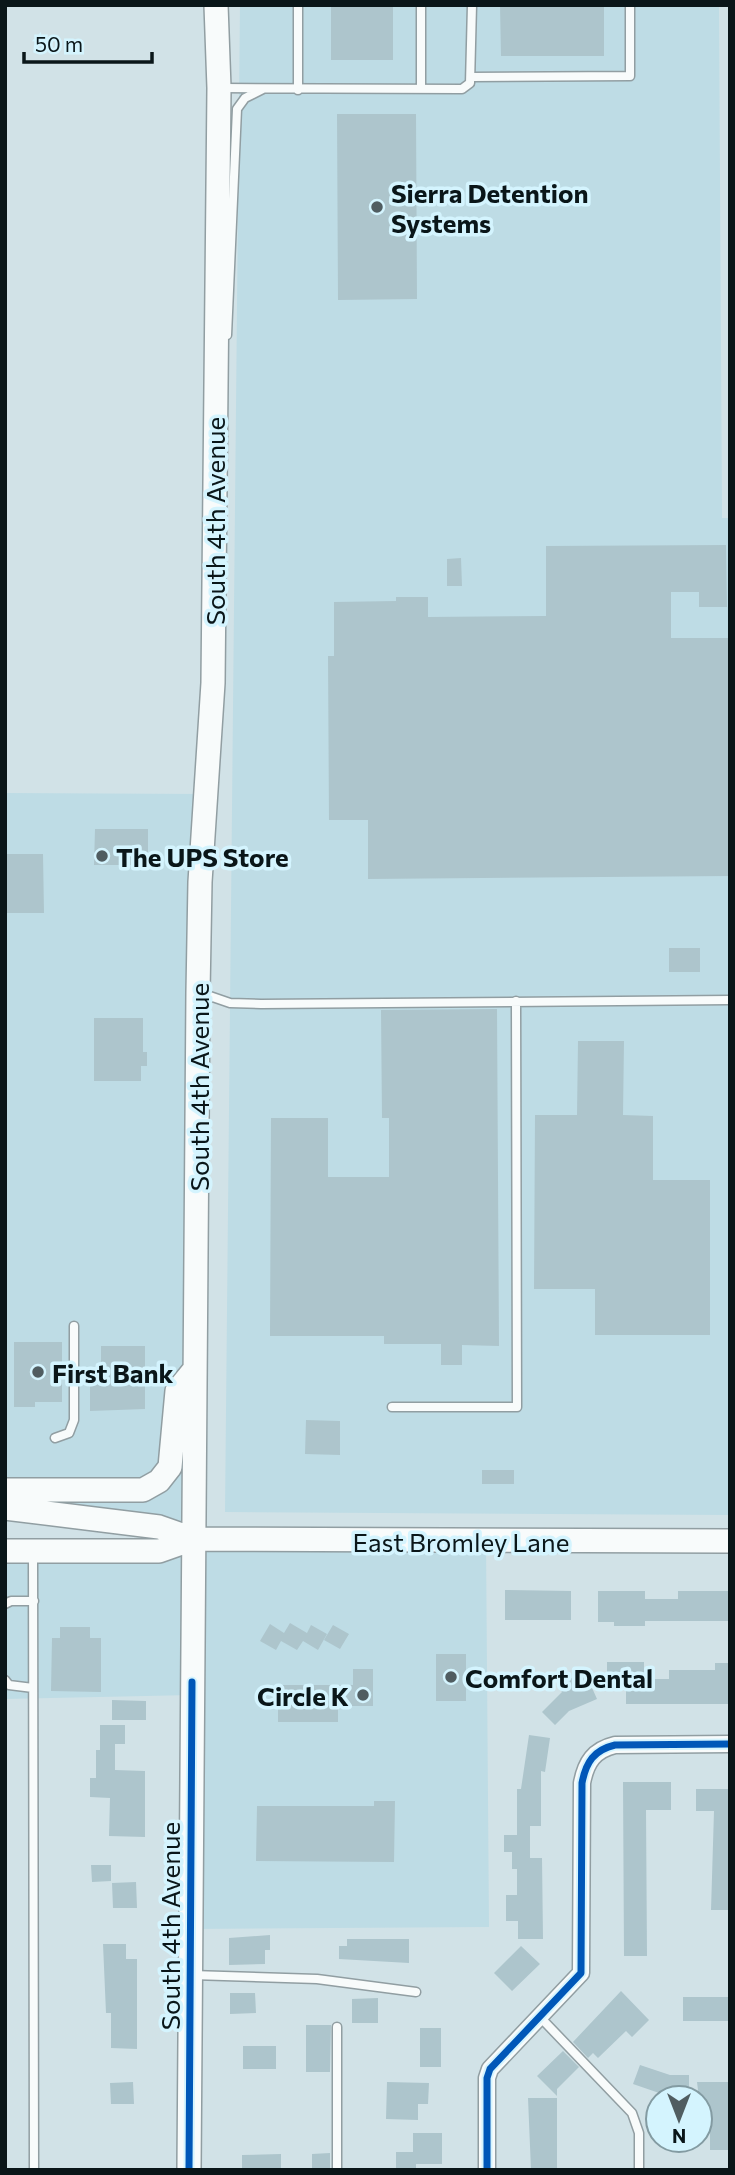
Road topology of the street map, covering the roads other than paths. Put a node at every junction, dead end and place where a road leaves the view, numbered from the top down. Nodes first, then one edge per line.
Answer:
1 (216, 5) edge
2 (298, 5) edge
3 (421, 5) edge
4 (472, 5) edge
5 (630, 5) edge
6 (471, 77) junction
7 (219, 88) junction
8 (263, 89) junction
9 (421, 89) junction
10 (298, 90) junction
11 (215, 396) junction
12 (198, 992) junction
13 (730, 1000) edge
14 (516, 1001) junction
15 (74, 1326) dead end
16 (195, 1369) junction
17 (392, 1407) dead end
18 (55, 1438) dead end
19 (5, 1490) edge
20 (5, 1508) edge
21 (193, 1539) junction
22 (730, 1542) edge
23 (5, 1551) edge
24 (33, 1551) junction
25 (34, 1601) junction
26 (5, 1604) edge
27 (5, 1680) edge
28 (33, 1688) junction
29 (730, 1744) edge
30 (189, 1975) junction
31 (416, 1992) dead end
32 (540, 2017) junction
33 (337, 2027) dead end
34 (34, 2170) edge
35 (189, 2170) edge
36 (337, 2170) edge
37 (487, 2170) edge
38 (639, 2170) edge

1 - 7 main road, South 4th Avenue
2 - 10 lane
3 - 9 lane
4 - 6 lane
5 - 6 lane
6 - 9 lane
7 - 8 lane
7 - 11 main road, South 4th Avenue
8 - 10 lane
8 - 11 lane
9 - 10 lane
11 - 12 main road, South 4th Avenue
12 - 14 lane
12 - 16 main road, South 4th Avenue
13 - 14 lane
14 - 17 lane
15 - 18 lane
16 - 19 main road
16 - 21 main road, South 4th Avenue
20 - 21 main road, East Bromley Lane
21 - 22 main road, East Bromley Lane
21 - 24 main road, East Bromley Lane
21 - 30 main road, South 4th Avenue
23 - 24 main road, East Bromley Lane
24 - 25 lane
25 - 26 lane
25 - 28 lane
27 - 28 lane
28 - 34 lane
29 - 32 street
30 - 31 lane
30 - 35 main road, South 4th Avenue
32 - 37 street
32 - 38 lane
33 - 36 lane

